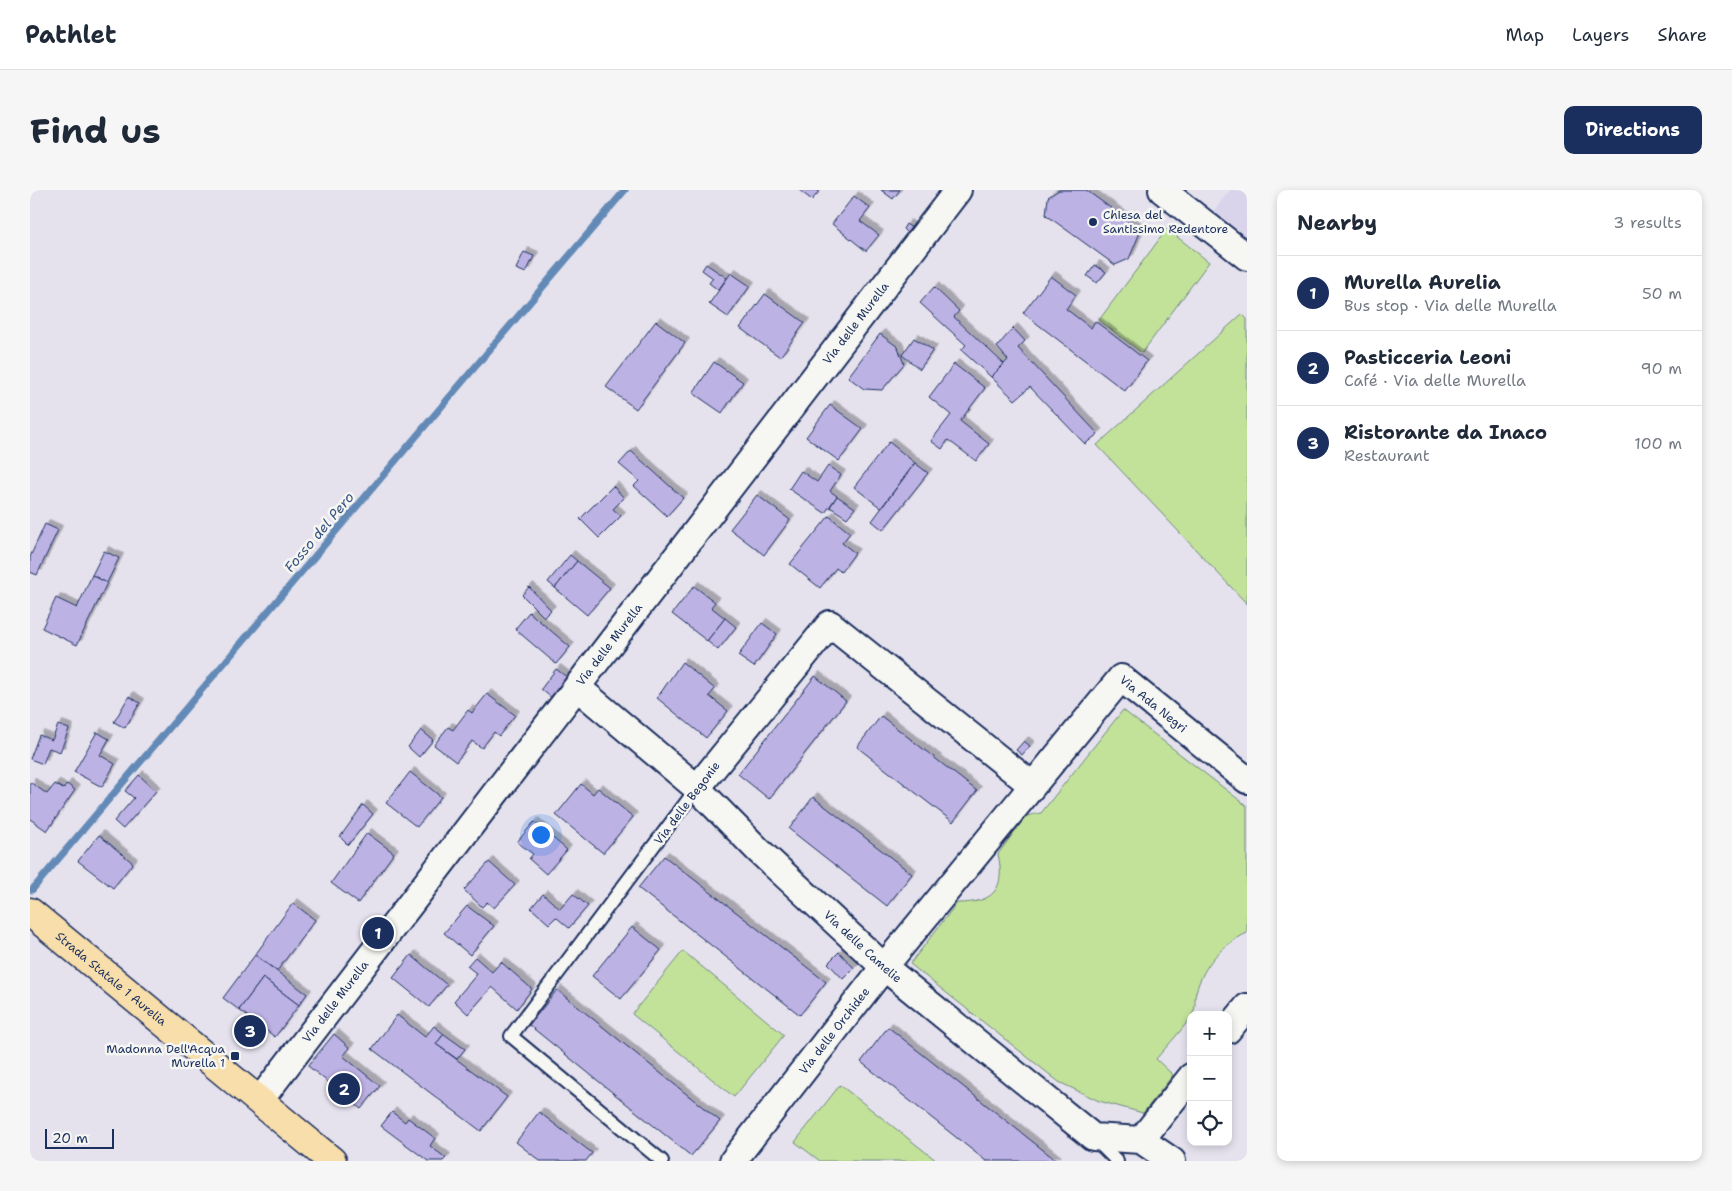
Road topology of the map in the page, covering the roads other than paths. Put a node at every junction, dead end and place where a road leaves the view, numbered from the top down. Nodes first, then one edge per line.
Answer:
1 (958, 190) edge
2 (1162, 190) edge
3 (1247, 256) edge
4 (578, 688) junction
5 (1247, 780) edge
6 (1032, 785) junction
7 (697, 788) junction
8 (30, 912) edge
9 (884, 967) junction
10 (1247, 1007) edge
11 (1232, 1025) edge
12 (1187, 1082) edge
13 (260, 1100) junction
14 (1093, 1137) junction
15 (1141, 1140) junction
16 (332, 1161) edge
17 (662, 1161) edge
18 (732, 1161) edge
19 (1117, 1161) edge
20 (1172, 1161) edge

1 - 4 street, Via delle Murella
2 - 3 street
4 - 7 street, Via delle Camelie
4 - 13 street, Via delle Murella
5 - 6 street, Via Ada Negri
6 - 7 street, Via delle Begonie
6 - 9 street, Via delle Orchidee
7 - 9 street, Via delle Camelie
7 - 17 lane, Via delle Begonie
8 - 13 main road, Strada Statale 1 Aurelia
9 - 14 street, Via delle Camelie
9 - 18 street, Via delle Orchidee
10 - 11 street
12 - 15 street
13 - 16 main road, Strada Statale 1 Aurelia
14 - 15 street
14 - 19 lane
15 - 20 street

